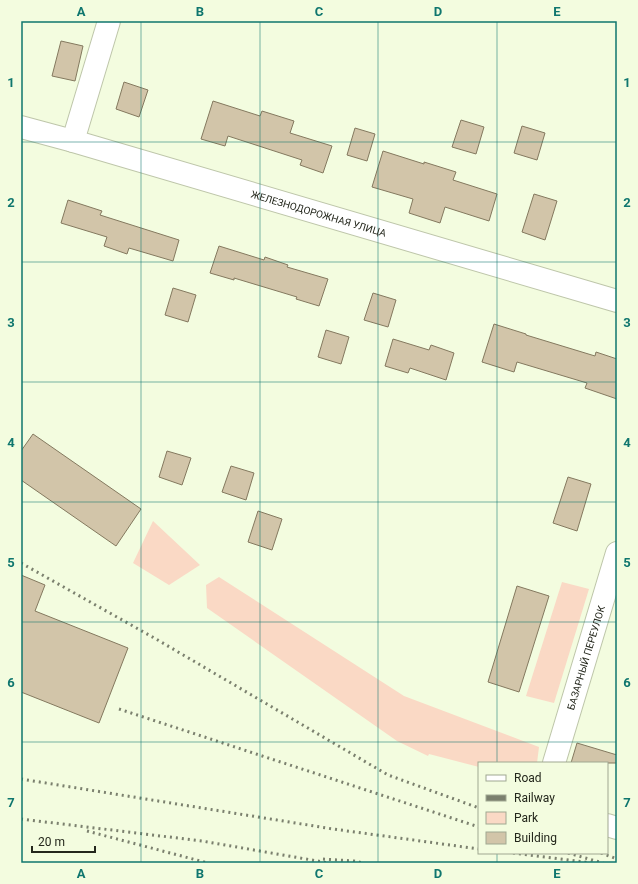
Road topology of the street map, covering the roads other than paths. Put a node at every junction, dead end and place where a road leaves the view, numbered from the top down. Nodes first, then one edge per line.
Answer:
1 (110, 21) edge
2 (21, 127) edge
3 (73, 141) junction
4 (617, 301) edge
5 (617, 553) edge
6 (554, 762) edge

1 - 3 street
2 - 3 street, ЖЕЛЕЗНОДОРОЖНАЯ УЛИЦА
3 - 4 street, ЖЕЛЕЗНОДОРОЖНАЯ УЛИЦА
5 - 6 street, БАЗАРНЫЙ ПЕРЕУЛОК

